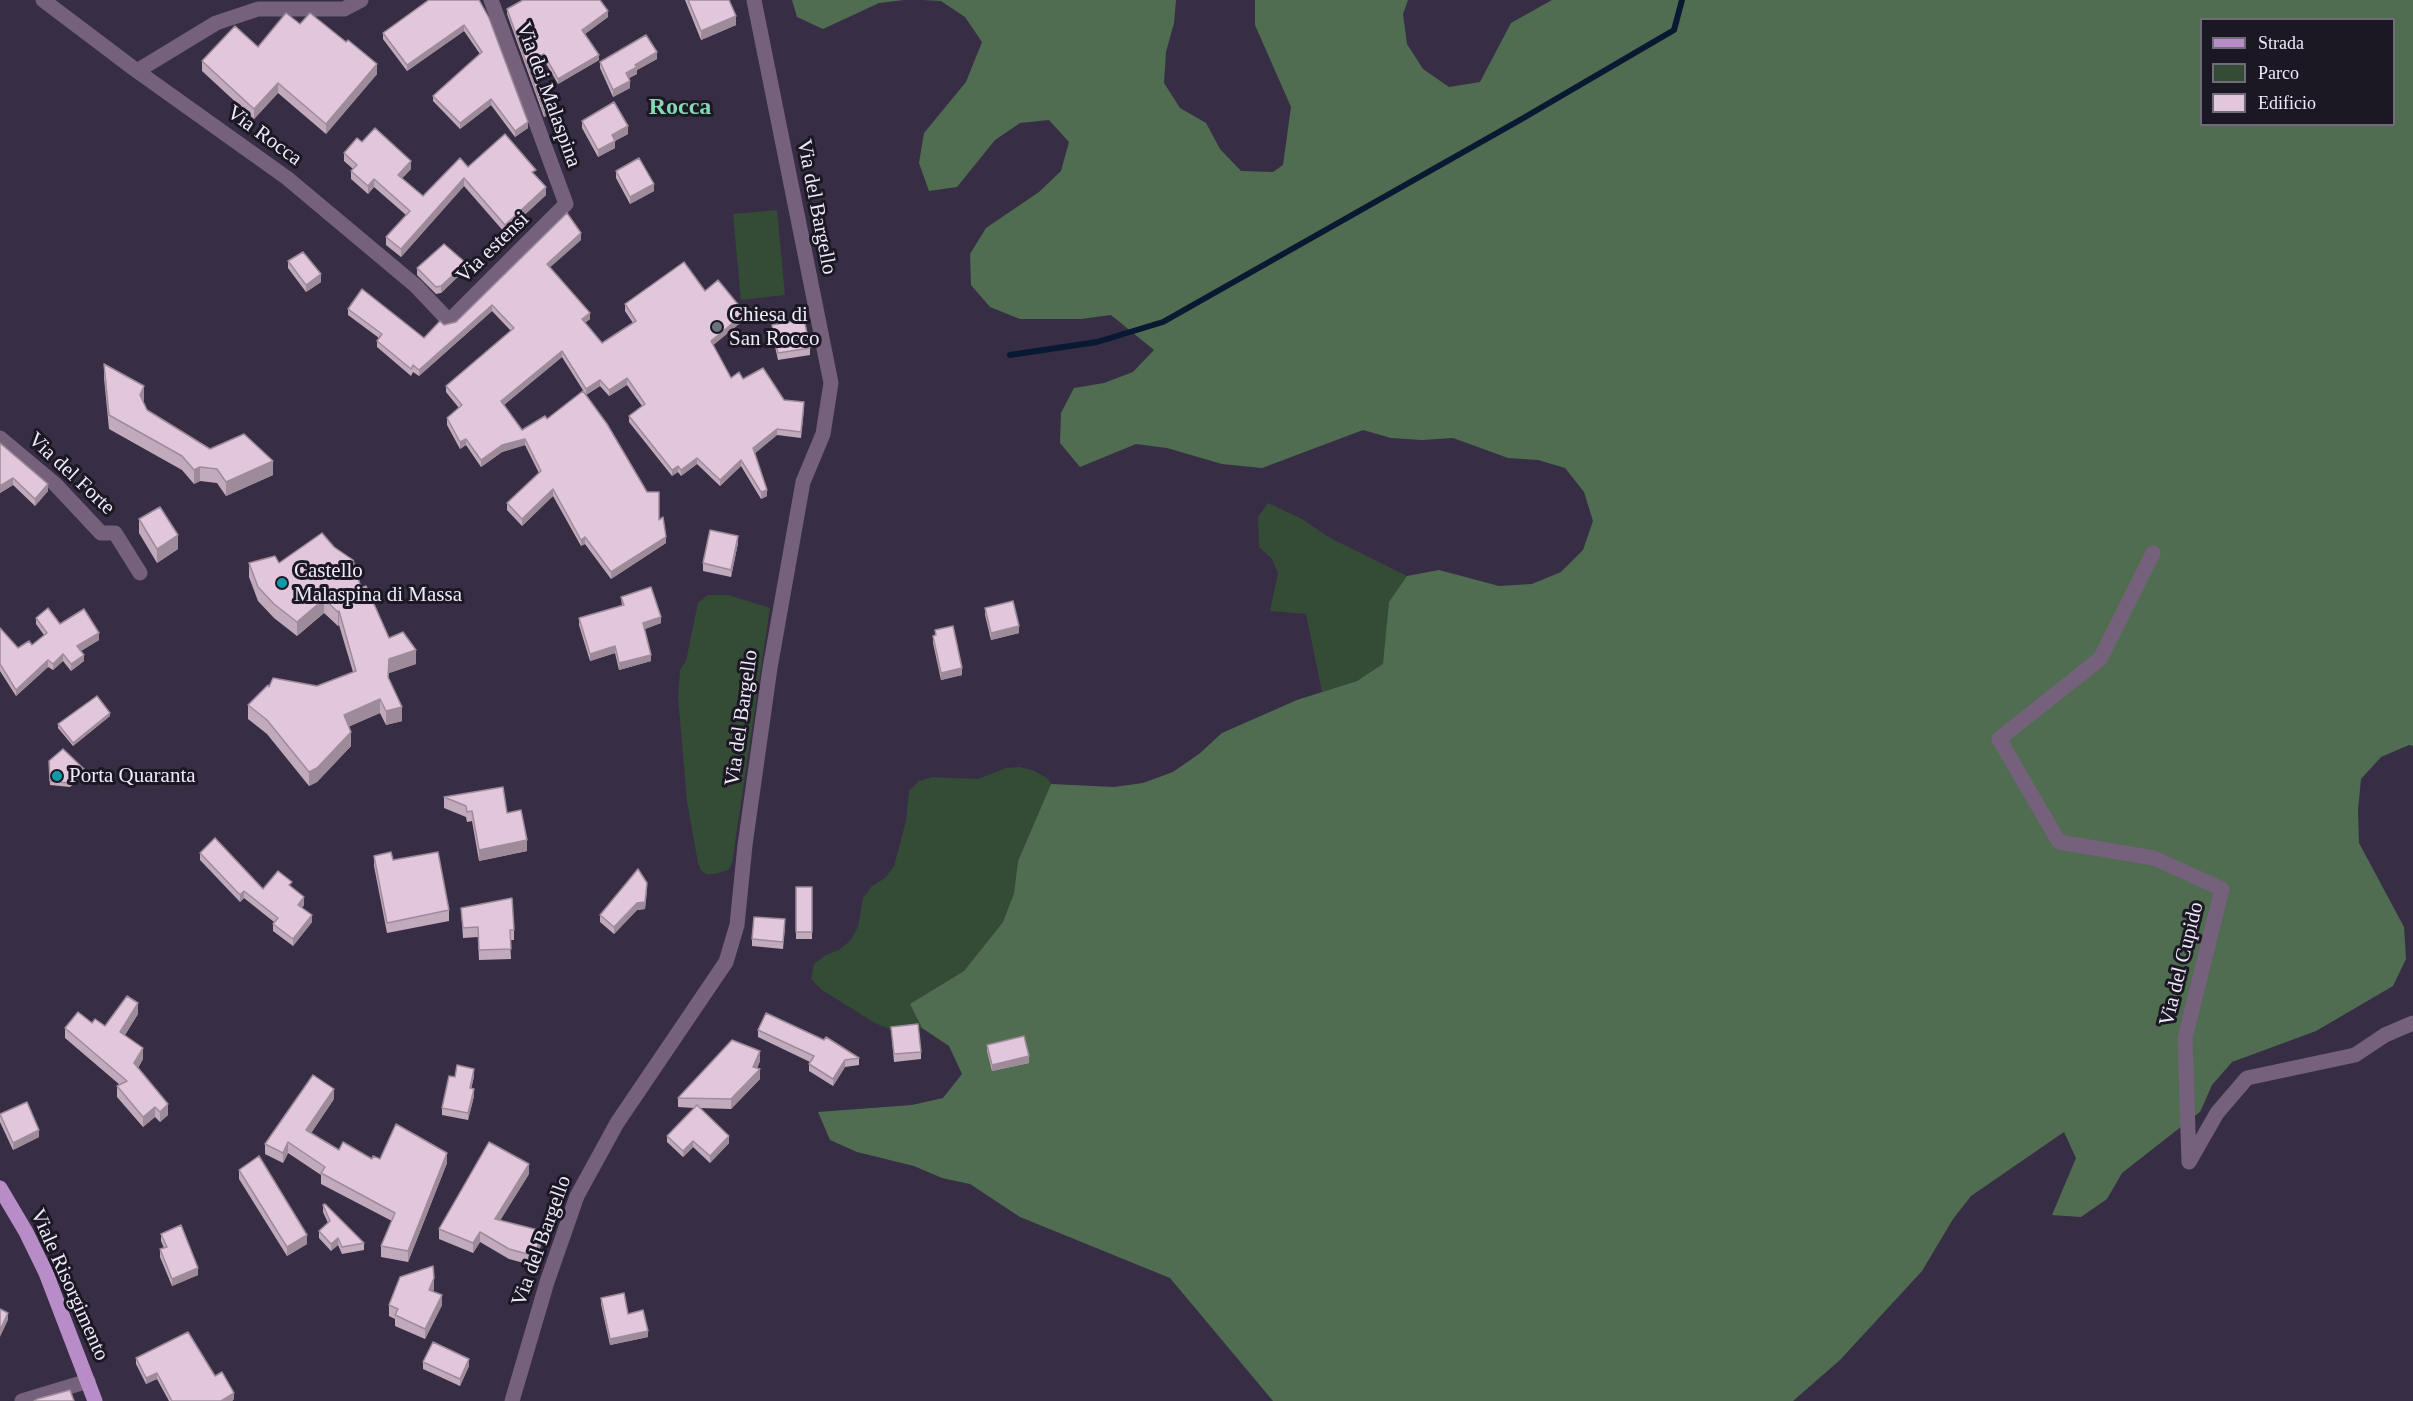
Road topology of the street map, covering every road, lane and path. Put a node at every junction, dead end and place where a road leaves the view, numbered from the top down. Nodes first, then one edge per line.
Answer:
1 (43, 0) edge
2 (361, 0) edge
3 (491, 0) edge
4 (754, 0) edge
5 (137, 71) junction
6 (566, 204) joint
7 (449, 321) joint
8 (0, 438) edge
9 (2153, 553) dead end
10 (140, 573) dead end
11 (2413, 1023) edge
12 (0, 1188) edge
13 (88, 1381) junction
14 (22, 1401) edge
15 (95, 1401) edge
16 (512, 1401) edge

1 - 5 street, Via Rocca
2 - 5 street
3 - 6 street, Via dei Malaspina
4 - 16 street, Via del Bargello
5 - 7 street, Via Rocca
6 - 7 street, Via estensi
8 - 10 street, Via del Forte
9 - 11 street, Via del Cupido
12 - 13 main road, Viale Risorgimento
13 - 14 street
13 - 15 main road, Viale Risorgimento

